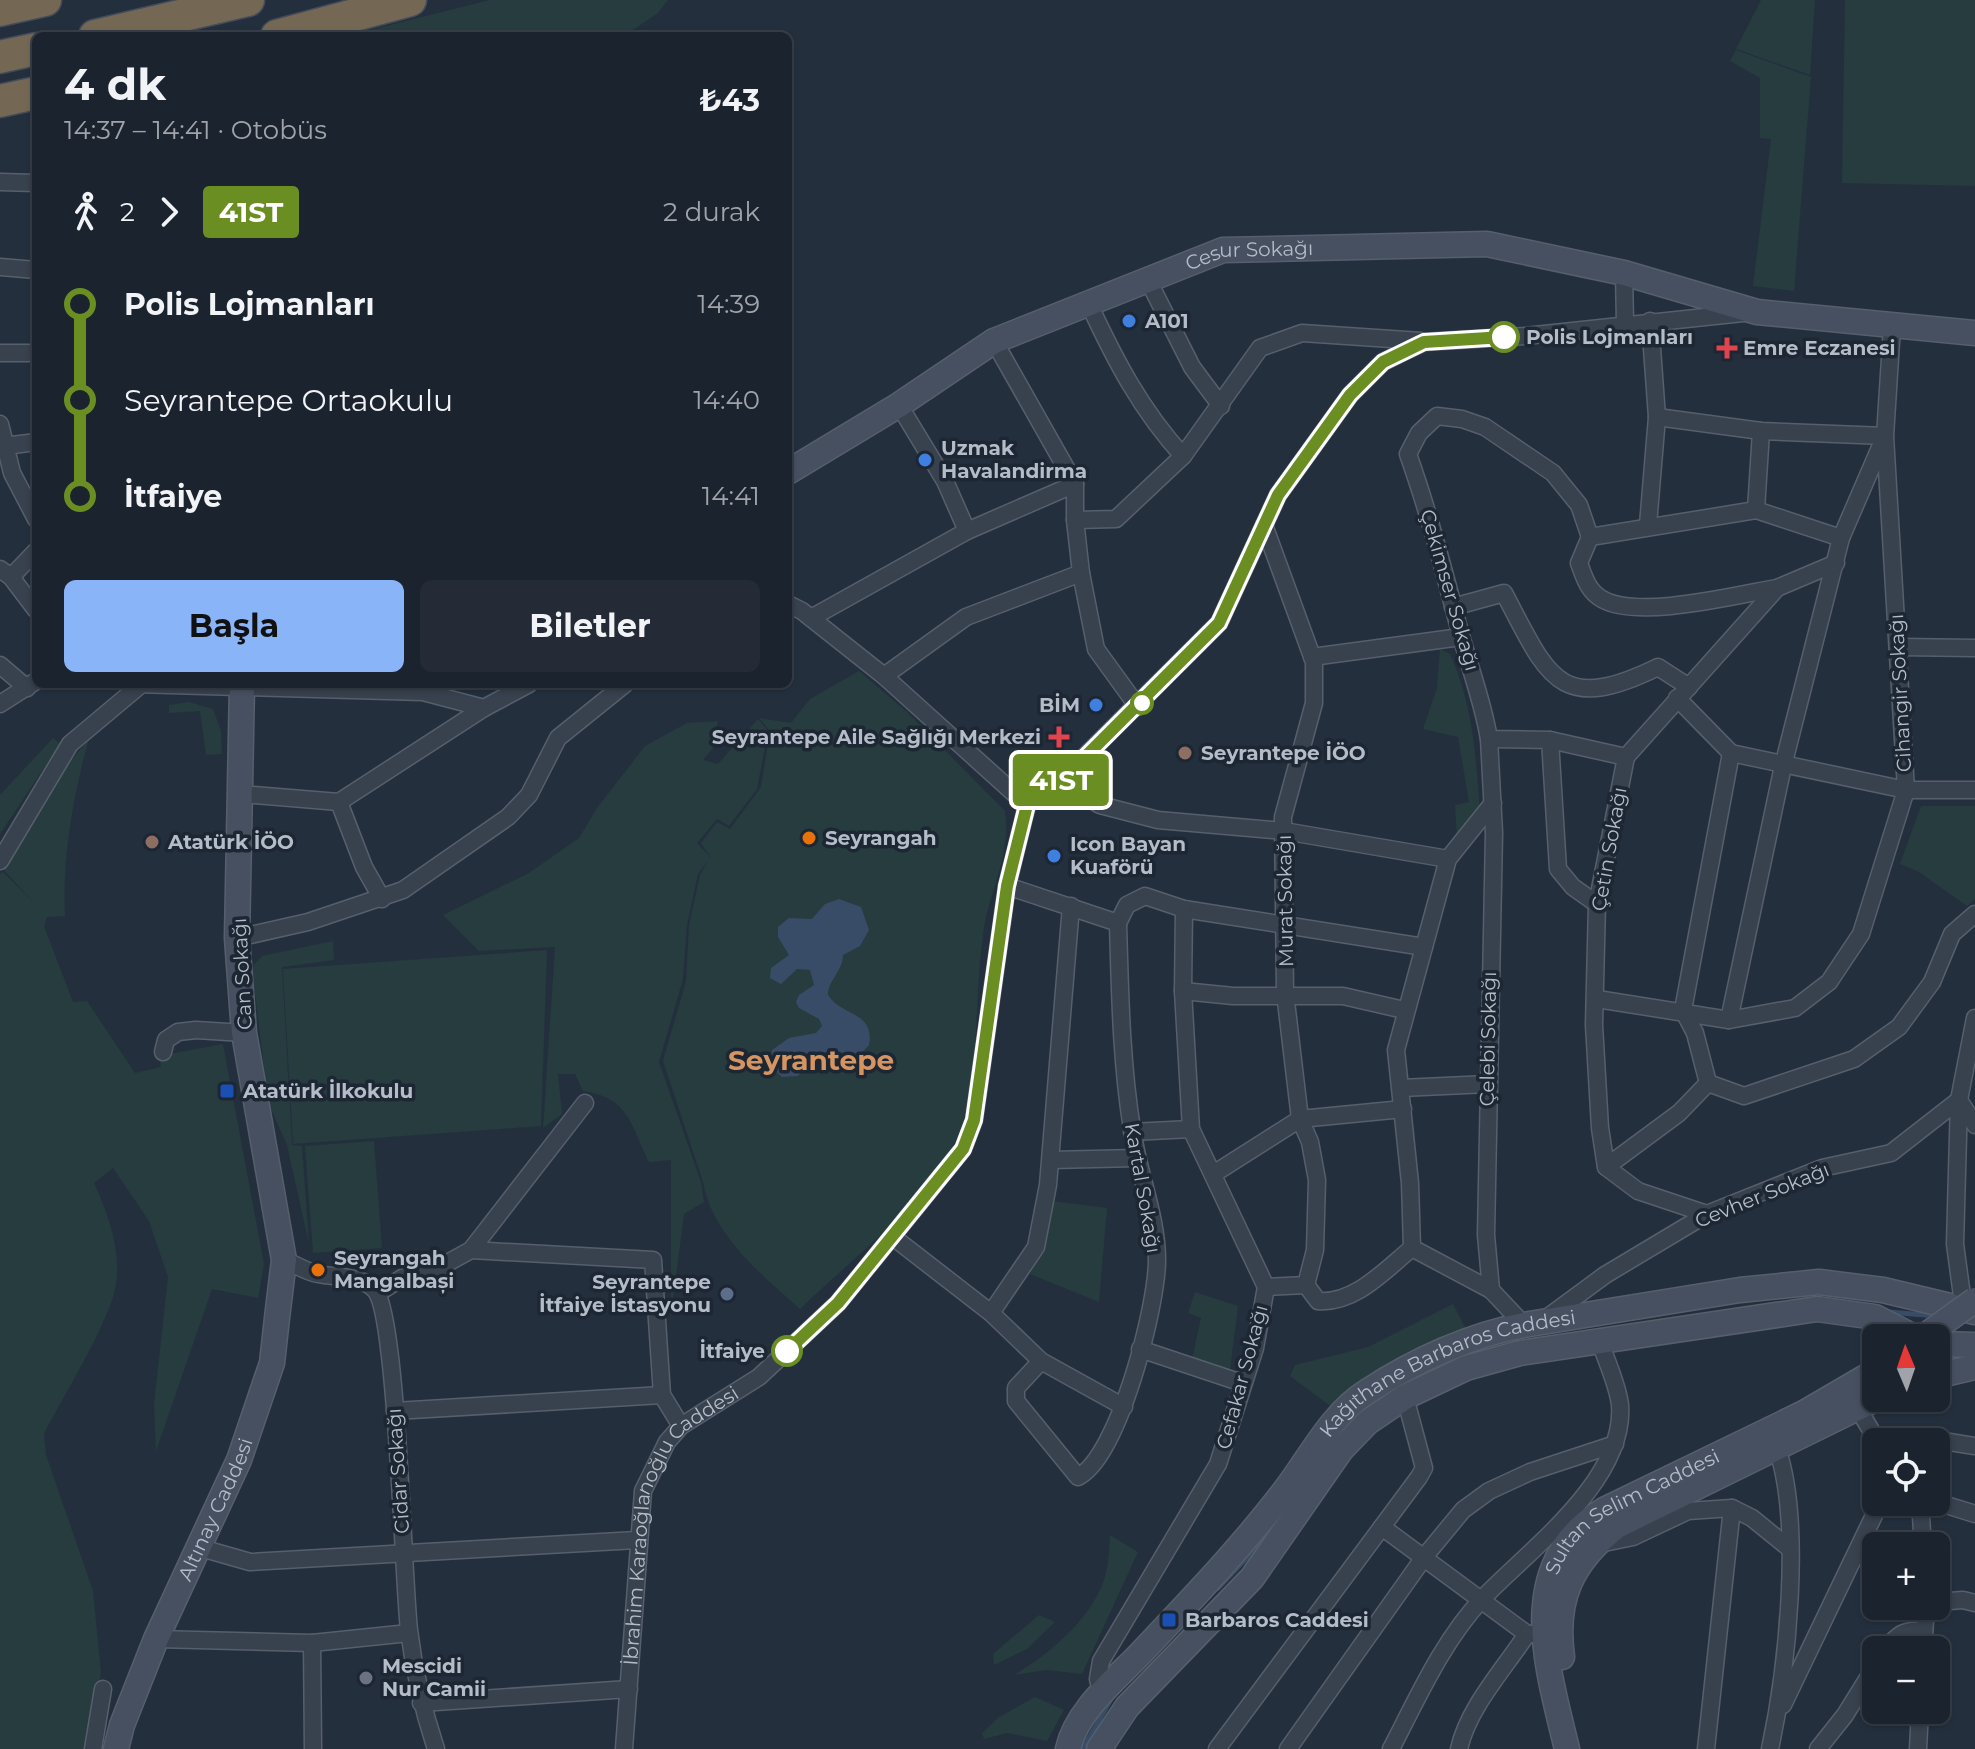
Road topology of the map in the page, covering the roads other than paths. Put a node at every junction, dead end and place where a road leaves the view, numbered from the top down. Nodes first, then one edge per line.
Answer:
1 (45, 0) edge
2 (248, 0) edge
3 (410, 0) edge
4 (0, 10) edge
5 (112, 32) edge
6 (292, 32) edge
7 (32, 50) edge
8 (0, 57) edge
9 (32, 94) edge
10 (0, 101) edge
11 (0, 182) edge
12 (32, 183) edge
13 (0, 267) edge
14 (32, 270) edge
15 (1624, 273) junction
16 (1147, 278) junction
17 (1089, 304) junction
18 (1757, 312) junction
19 (1650, 321) junction
20 (1625, 324) junction
21 (1892, 327) junction
22 (1974, 335) edge
23 (994, 341) junction
24 (1424, 342) junction
25 (0, 353) edge
26 (32, 353) edge
27 (899, 405) junction
28 (1221, 406) junction
29 (1657, 417) junction
30 (0, 424) edge
31 (1761, 431) junction
32 (1885, 436) junction
33 (32, 443) edge
34 (5, 446) junction
35 (1183, 456) junction
36 (792, 470) edge
37 (6, 471) edge
38 (1075, 484) junction
39 (1756, 510) junction
40 (32, 513) edge
41 (1075, 520) junction
42 (1264, 525) junction
43 (1648, 525) junction
44 (967, 531) junction
45 (1590, 537) junction
46 (1841, 538) junction
47 (32, 554) edge
48 (1836, 563) junction
49 (6, 573) edge
50 (1081, 573) junction
51 (1777, 588) junction
52 (32, 605) edge
53 (792, 606) edge
54 (1453, 607) junction
55 (811, 618) junction
56 (1461, 637) junction
57 (1899, 647) junction
58 (1975, 648) edge
59 (1312, 657) junction
60 (0, 665) edge
61 (884, 676) junction
62 (31, 685) edge
63 (133, 688) edge
64 (242, 688) edge
65 (302, 688) edge
66 (522, 688) edge
67 (620, 688) edge
68 (1683, 692) junction
69 (0, 704) edge
70 (1138, 707) junction
71 (484, 708) junction
72 (1489, 739) junction
73 (1550, 740) junction
74 (1731, 753) junction
75 (1626, 757) junction
76 (1783, 766) junction
77 (1060, 781) junction
78 (1906, 790) junction
79 (1975, 790) edge
80 (241, 794) junction
81 (339, 802) junction
82 (1493, 803) junction
83 (1027, 805) junction
84 (1284, 831) junction
85 (1448, 859) junction
86 (0, 861) edge
87 (1007, 886) junction
88 (382, 899) junction
89 (1597, 904) junction
90 (1071, 906) junction
91 (1184, 909) junction
92 (1975, 914) edge
93 (1118, 923) junction
94 (1287, 924) junction
95 (237, 938) junction
96 (1424, 947) junction
97 (1183, 991) junction
98 (1285, 993) junction
99 (1597, 999) junction
100 (1404, 1010) junction
101 (1683, 1010) junction
102 (1975, 1018) edge
103 (1729, 1020) junction
104 (244, 1033) junction
105 (163, 1052) dead end
106 (1708, 1083) junction
107 (1488, 1084) junction
108 (1401, 1088) junction
109 (1959, 1100) junction
110 (585, 1103) dead end
111 (1403, 1109) junction
112 (1300, 1119) junction
113 (1975, 1125) edge
114 (1191, 1129) junction
115 (1132, 1132) junction
116 (1137, 1158) junction
117 (1051, 1160) junction
118 (1606, 1167) junction
119 (1215, 1173) junction
120 (1707, 1214) junction
121 (893, 1237) junction
122 (1412, 1248) junction
123 (471, 1250) junction
124 (284, 1260) junction
125 (1306, 1285) junction
126 (1266, 1287) junction
127 (1491, 1290) junction
128 (1740, 1290) junction
129 (378, 1293) junction
130 (1971, 1308) edge
131 (991, 1313) junction
132 (1579, 1316) junction
133 (1742, 1318) junction
134 (1532, 1324) junction
135 (1890, 1324) edge
136 (1943, 1324) edge
137 (1600, 1341) junction
138 (1950, 1344) edge
139 (1975, 1345) edge
140 (1140, 1349) junction
141 (1041, 1361) junction
142 (1975, 1367) edge
143 (1950, 1373) edge
144 (1242, 1383) junction
145 (1862, 1392) edge
146 (1862, 1393) edge
147 (662, 1395) junction
148 (1405, 1397) junction
149 (1124, 1407) junction
150 (395, 1411) junction
151 (681, 1426) junction
152 (1950, 1442) edge
153 (1615, 1444) junction
154 (1975, 1446) edge
155 (1777, 1448) junction
156 (1950, 1506) edge
157 (1732, 1508) junction
158 (1975, 1514) edge
159 (1874, 1516) edge
160 (1382, 1527) junction
161 (637, 1540) junction
162 (1594, 1544) junction
163 (201, 1548) junction
164 (1789, 1548) junction
165 (403, 1553) junction
166 (1425, 1556) junction
167 (1481, 1600) junction
168 (1950, 1601) edge
169 (1975, 1603) edge
170 (1925, 1620) edge
171 (1924, 1631) junction
172 (409, 1633) junction
173 (1535, 1634) junction
174 (1895, 1636) edge
175 (1924, 1636) edge
176 (156, 1639) junction
177 (312, 1643) junction
178 (1862, 1688) edge
179 (103, 1689) dead end
180 (629, 1689) junction
181 (1102, 1694) junction
182 (421, 1703) junction
183 (1777, 1718) junction
184 (1919, 1724) edge
185 (93, 1749) edge
186 (116, 1749) edge
187 (313, 1749) edge
188 (436, 1749) edge
189 (624, 1749) edge
190 (1068, 1749) edge
191 (1099, 1749) edge
192 (1217, 1749) edge
193 (1288, 1749) edge
194 (1391, 1749) edge
195 (1459, 1749) edge
196 (1567, 1749) edge
197 (1581, 1749) edge
198 (1706, 1749) edge
199 (1770, 1749) edge
200 (1818, 1749) edge
201 (1918, 1749) edge

1 - 4 highway
2 - 5 highway
3 - 6 highway
7 - 8 highway
9 - 10 highway
11 - 12 street
13 - 14 street
15 - 16 main road, Cesur Sokağı
15 - 18 main road, Cesur Sokağı
15 - 20 street
16 - 17 main road, Cesur Sokağı
16 - 28 street
17 - 23 main road, Cesur Sokağı
17 - 35 street
18 - 19 street
18 - 21 main road
19 - 20 street
19 - 29 street
20 - 24 street
21 - 22 main road
21 - 32 street, Cihangir Sokağı
23 - 27 main road, Cesur Sokağı
23 - 38 street
24 - 28 street
24 - 42 street
25 - 26 street
27 - 36 main road, Cesur Sokağı
27 - 44 street
28 - 35 street
29 - 31 street
29 - 43 street
30 - 34 street
31 - 32 street
31 - 39 street
32 - 46 street
32 - 57 street, Cihangir Sokağı
33 - 34 street
34 - 37 street
35 - 41 street
37 - 40 street
38 - 41 street
38 - 44 street
39 - 43 street
39 - 46 street
41 - 50 street
42 - 59 street, Murat Sokağı
42 - 70 street
43 - 45 street
44 - 55 street
45 - 51 street
45 - 54 street, Çekimser Sokağı
46 - 48 street
47 - 49 street
48 - 51 street, Çetin Sokağı
48 - 76 street
49 - 52 street
50 - 61 street
50 - 70 street
51 - 68 street, Çetin Sokağı
53 - 55 street
54 - 56 street, Çekimser Sokağı
54 - 68 street
55 - 61 street
56 - 59 street
56 - 72 street, Çekimser Sokağı
57 - 58 street
57 - 78 street, Cihangir Sokağı
59 - 84 street, Murat Sokağı
60 - 62 street
61 - 83 street
62 - 69 street
63 - 86 street
64 - 80 main road, Can Sokağı
65 - 71 street
66 - 71 street
67 - 88 street
68 - 74 street
68 - 75 street, Çetin Sokağı
70 - 77 street
71 - 81 street
72 - 73 street
72 - 82 street, Çelebi Sokağı
73 - 75 street
73 - 89 street
74 - 76 street
74 - 101 street
75 - 89 street, Çetin Sokağı
76 - 78 street
76 - 103 street
77 - 83 street
77 - 84 street
78 - 79 street
78 - 103 street, Cihangir Sokağı
80 - 81 street
80 - 95 main road, Can Sokağı
81 - 88 street
82 - 85 street
82 - 107 street, Çelebi Sokağı
83 - 87 street, İbrahim Karaoğlanoğlu Caddesi
84 - 85 street
84 - 94 street, Murat Sokağı
85 - 96 street
87 - 90 street
87 - 121 street, İbrahim Karaoğlanoğlu Caddesi
88 - 95 street
89 - 99 street, Çetin Sokağı
90 - 93 street
90 - 117 street
91 - 93 street
91 - 94 street
91 - 97 street
92 - 106 street
93 - 115 street, Kartal Sokağı
94 - 96 street
94 - 98 street, Murat Sokağı
95 - 104 main road, Can Sokağı
96 - 100 street
97 - 98 street
97 - 114 street
98 - 100 street
98 - 112 street, Murat Sokağı
99 - 101 street, Cihangir Sokağı
99 - 118 street, Çetin Sokağı
100 - 108 street
101 - 103 street, Cihangir Sokağı
101 - 106 street
102 - 109 street
104 - 105 street
104 - 124 main road, Can Sokağı
106 - 118 street
107 - 108 street
107 - 127 street, Çelebi Sokağı
108 - 111 street
109 - 113 street
109 - 120 street, Cevher Sokağı
109 - 130 street
110 - 123 street
111 - 112 street
111 - 122 street
112 - 119 street
112 - 125 street, Murat Sokağı
114 - 115 street
114 - 119 street
115 - 116 street, Kartal Sokağı
116 - 117 street
116 - 140 street, Kartal Sokağı
117 - 131 street
118 - 120 street
119 - 126 street
120 - 134 street, Cevher Sokağı
121 - 131 street
121 - 151 street, İbrahim Karaoğlanoğlu Caddesi
122 - 125 street, Cefakar Sokağı
122 - 127 street
123 - 129 street
123 - 147 street
124 - 129 street
124 - 163 main road, Altınay Caddesi
125 - 126 street, Cefakar Sokağı
126 - 144 street, Cefakar Sokağı
127 - 134 street
128 - 130 main road, Kağıthane Barbaros Caddesi
128 - 132 main road, Kağıthane Barbaros Caddesi
128 - 133 main road
129 - 150 street, Cidar Sokağı
130 - 136 main road, bridge
131 - 141 street
132 - 134 main road, Kağıthane Barbaros Caddesi
132 - 137 main road
133 - 135 main road, Kağıthane Barbaros Caddesi
133 - 137 main road, Kağıthane Barbaros Caddesi
134 - 181 main road, Kağıthane Barbaros Caddesi
137 - 148 main road, Kağıthane Barbaros Caddesi
137 - 153 street
138 - 139 main road
140 - 144 street
140 - 149 street, Kartal Sokağı
141 - 149 street
141 - 149 street, Kartal Sokağı
142 - 143 main road
144 - 181 street, Cefakar Sokağı
145 - 173 main road, Sultan Selim Caddesi
146 - 155 main road, Sultan Selim Caddesi
147 - 150 street
147 - 151 street
148 - 160 street
148 - 191 main road, Kağıthane Barbaros Caddesi
150 - 165 street, Cidar Sokağı
151 - 161 street, İbrahim Karaoğlanoğlu Caddesi
152 - 154 street
153 - 166 street
153 - 167 street
155 - 162 main road, Sultan Selim Caddesi
155 - 164 street
156 - 158 street
157 - 162 street
157 - 164 street
157 - 198 street
159 - 183 street
160 - 166 street
160 - 192 street
161 - 165 street
161 - 180 street, İbrahim Karaoğlanoğlu Caddesi
162 - 197 main road, Sultan Selim Caddesi
163 - 165 street
163 - 176 main road, Altınay Caddesi
164 - 183 street
165 - 172 street, Cidar Sokağı
166 - 167 street
166 - 193 street
167 - 173 street
167 - 194 street
168 - 169 street
170 - 171 street
171 - 174 street
171 - 175 street
172 - 177 street
172 - 182 street, Cidar Sokağı
173 - 195 street
173 - 196 main road, Sultan Selim Caddesi
176 - 177 street
176 - 186 main road, Altınay Caddesi
177 - 187 street
178 - 200 street
179 - 185 street
180 - 182 street
180 - 189 street, İbrahim Karaoğlanoğlu Caddesi
181 - 190 main road, Kağıthane Barbaros Caddesi
182 - 188 street, Cidar Sokağı
183 - 199 street
184 - 201 street

